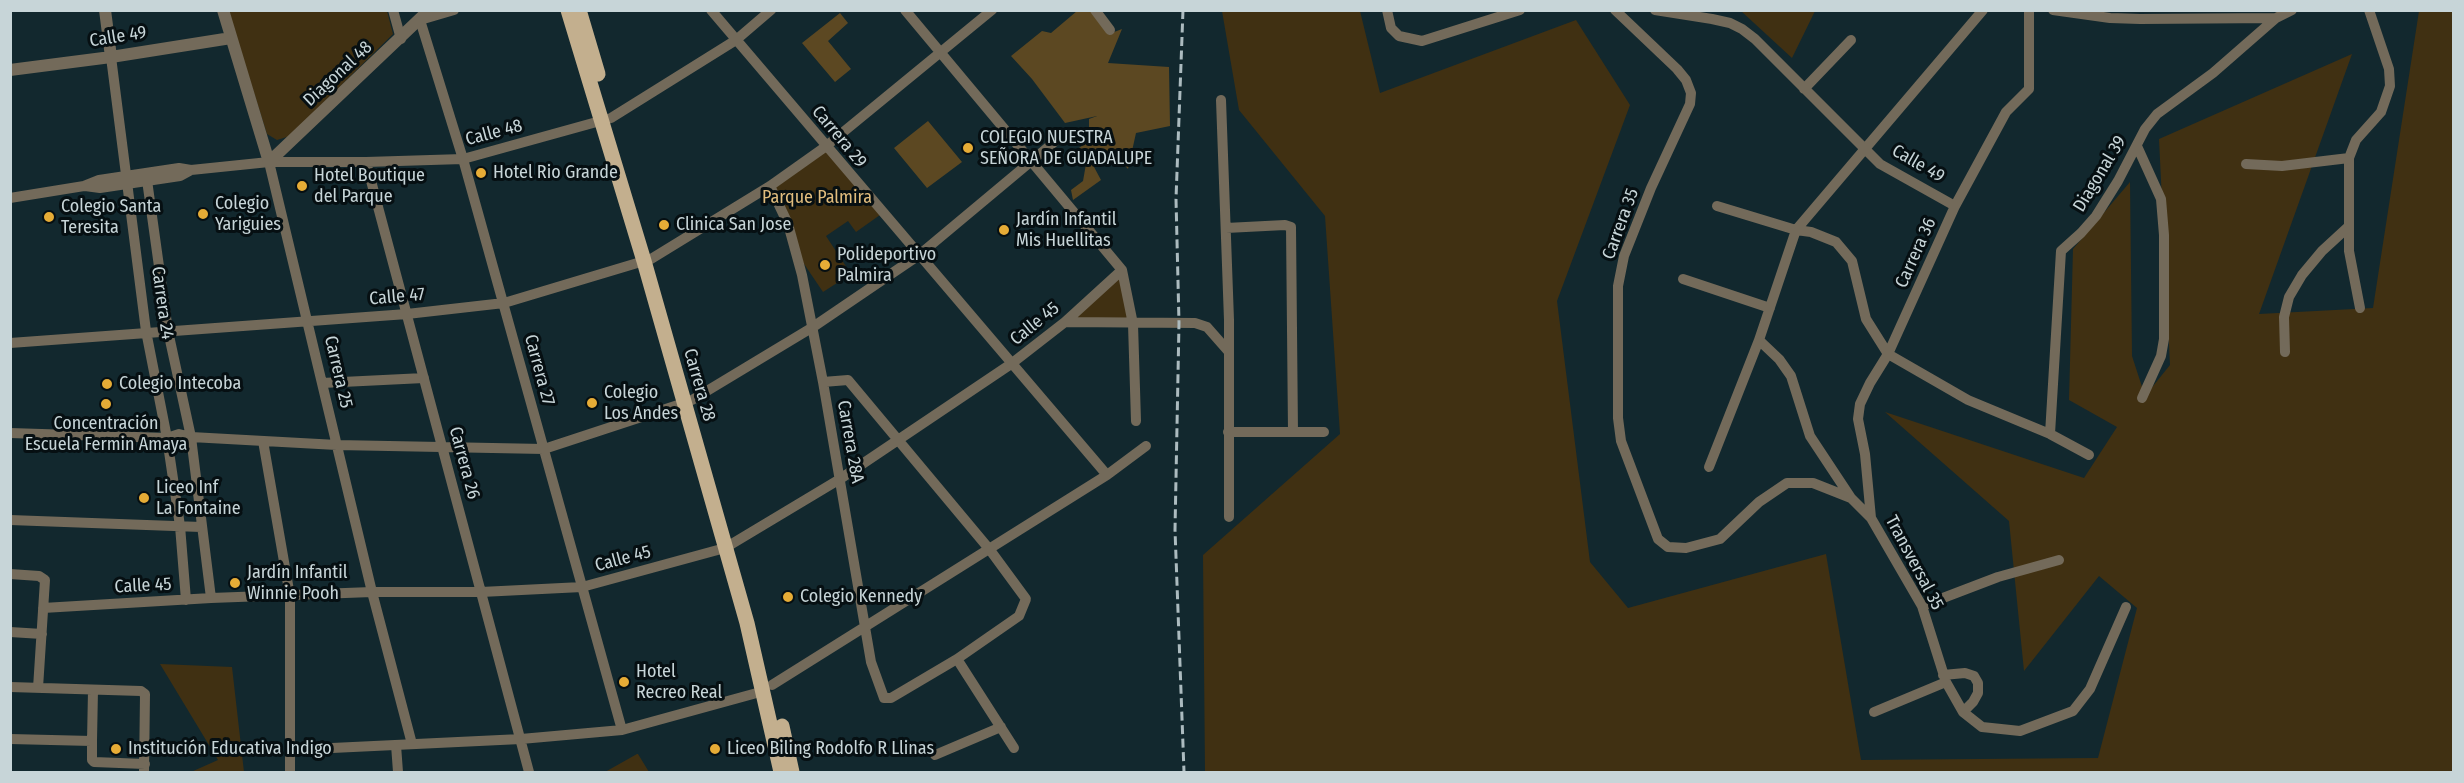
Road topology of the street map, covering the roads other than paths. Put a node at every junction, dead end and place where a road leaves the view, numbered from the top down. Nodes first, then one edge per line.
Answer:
1 (105, 10) edge
2 (223, 10) edge
3 (393, 10) edge
4 (454, 10) edge
5 (568, 10) edge
6 (579, 10) edge
7 (711, 10) edge
8 (771, 10) edge
9 (905, 10) edge
10 (992, 10) edge
11 (1095, 10) edge
12 (1387, 10) edge
13 (1520, 10) edge
14 (1615, 10) edge
15 (1655, 10) edge
16 (1983, 10) edge
17 (2029, 10) edge
18 (2053, 10) edge
19 (2292, 10) edge
20 (2369, 10) edge
21 (2214, 14) edge
22 (425, 15) edge
23 (2276, 18) junction
24 (1110, 30) dead end
25 (231, 38) junction
26 (401, 39) junction
27 (736, 40) junction
28 (1851, 40) dead end
29 (942, 54) junction
30 (111, 57) junction
31 (10, 70) edge
32 (1804, 89) junction
33 (1221, 100) dead end
34 (607, 120) junction
35 (1065, 133) dead end
36 (2137, 146) junction
37 (825, 147) junction
38 (1864, 151) junction
39 (2349, 158) junction
40 (463, 159) junction
41 (1031, 160) junction
42 (269, 162) junction
43 (366, 162) junction
44 (2246, 164) dead end
45 (147, 177) junction
46 (128, 180) junction
47 (770, 186) junction
48 (10, 198) edge
49 (1717, 206) dead end
50 (1955, 206) junction
51 (1226, 228) junction
52 (2347, 228) junction
53 (1796, 230) junction
54 (919, 255) junction
55 (647, 260) junction
56 (1122, 270) junction
57 (1683, 279) dead end
58 (504, 303) junction
59 (1770, 308) junction
60 (2360, 308) dead end
61 (407, 314) junction
62 (307, 320) junction
63 (1065, 322) junction
64 (1133, 324) junction
65 (167, 326) junction
66 (813, 327) junction
67 (146, 331) junction
68 (1759, 340) junction
69 (10, 343) edge
70 (1229, 352) junction
71 (2285, 352) dead end
72 (1888, 354) junction
73 (1011, 364) junction
74 (424, 378) junction
75 (823, 382) junction
76 (322, 383) junction
77 (2142, 398) dead end
78 (688, 401) junction
79 (1136, 421) dead end
80 (1228, 432) junction
81 (1293, 432) junction
82 (1324, 432) dead end
83 (10, 433) edge
84 (2050, 434) junction
85 (191, 437) junction
86 (167, 438) junction
87 (898, 440) junction
88 (264, 441) junction
89 (337, 445) junction
90 (1146, 446) dead end
91 (443, 447) junction
92 (544, 449) junction
93 (2089, 455) dead end
94 (1709, 467) dead end
95 (1107, 476) junction
96 (840, 479) junction
97 (1851, 498) junction
98 (1229, 517) dead end
99 (1872, 518) junction
100 (10, 520) edge
101 (180, 526) junction
102 (201, 527) junction
103 (729, 547) junction
104 (990, 550) junction
105 (2059, 560) dead end
106 (10, 574) edge
107 (582, 587) junction
108 (372, 592) junction
109 (481, 592) junction
110 (290, 596) junction
111 (211, 598) junction
112 (186, 600) junction
113 (1922, 606) junction
114 (2126, 607) dead end
115 (43, 608) junction
116 (864, 628) junction
117 (10, 632) edge
118 (42, 634) junction
119 (957, 660) junction
120 (1944, 678) junction
121 (10, 687) edge
122 (38, 688) junction
123 (768, 688) junction
124 (93, 690) junction
125 (1874, 712) dead end
126 (1963, 712) junction
127 (1001, 727) junction
128 (622, 730) junction
129 (10, 739) edge
130 (521, 740) junction
131 (92, 741) junction
132 (412, 744) junction
133 (396, 745) junction
134 (1014, 748) dead end
135 (290, 750) junction
136 (935, 755) dead end
137 (145, 768) edge
138 (290, 772) edge
139 (398, 772) edge
140 (529, 772) edge
141 (781, 772) edge
142 (792, 772) edge

1 - 30 street, Carrera 24
2 - 25 street, Carrera 25
3 - 26 street
4 - 22 street
5 - 34 main road, Carrera 28
6 - 34 main road, Carrera 28
7 - 27 street, Carrera 29
8 - 27 street, Calle 48
9 - 29 street
10 - 29 street, Calle 47
11 - 24 street
12 - 13 street
14 - 97 street, Carrera 35
15 - 32 street
16 - 38 street
17 - 50 street, Carrera 36
18 - 21 street
19 - 23 street
20 - 39 street
21 - 23 street
22 - 26 street, Diagonal 48
22 - 40 street, Carrera 27
23 - 36 street, Diagonal 39
25 - 30 street, Calle 49
25 - 42 street, Carrera 25
26 - 42 street, Diagonal 48
27 - 34 street, Calle 48
27 - 37 street, Carrera 29
28 - 32 street
29 - 37 street, Calle 47
29 - 41 street
30 - 31 street, Calle 49
30 - 46 street, Carrera 24
32 - 38 street
33 - 51 street
34 - 40 street, Calle 48
34 - 55 main road, Carrera 28
35 - 41 street
36 - 77 street
36 - 84 street, Diagonal 39
37 - 47 street, Calle 47
37 - 54 street, Carrera 29
38 - 50 street, Calle 49
38 - 53 street
39 - 44 street
39 - 52 street
40 - 43 street, Calle 48
40 - 58 street, Carrera 27
41 - 54 street
41 - 56 street
42 - 43 street, Calle 48
42 - 45 street, Calle 48
42 - 62 street, Carrera 25
43 - 61 street, Carrera 26
45 - 46 street, Calle 48
45 - 65 street, Carrera 24
46 - 48 street, Calle 48
46 - 67 street, Carrera 24
47 - 55 street, Calle 47
47 - 66 street, Carrera 28A
49 - 53 street
50 - 72 street, Carrera 36
51 - 70 street
51 - 81 street
52 - 60 street
52 - 71 street
53 - 59 street
53 - 72 street
54 - 66 street
54 - 73 street, Carrera 29
55 - 58 street, Calle 47
55 - 78 main road, Carrera 28
56 - 63 street, Calle 45
56 - 64 street
57 - 59 street
58 - 61 street, Calle 47
58 - 92 street, Carrera 27
59 - 68 street
61 - 62 street, Calle 47
61 - 74 street, Carrera 26
62 - 65 street, Calle 47
62 - 76 street, Carrera 25
63 - 64 street
63 - 73 street, Calle 45
64 - 70 street
64 - 79 street
65 - 67 street, Calle 47
65 - 85 street, Carrera 24
66 - 75 street, Carrera 28A
66 - 78 street
67 - 69 street, Calle 47
67 - 86 street, Carrera 24
68 - 94 street
68 - 97 street, Transversal 35
70 - 80 street
72 - 84 street
72 - 99 street, Carrera 36
73 - 87 street, Calle 45
73 - 95 street, Carrera 29
74 - 76 street
74 - 91 street, Carrera 26
75 - 87 street
75 - 96 street, Carrera 28A
76 - 89 street, Carrera 25
78 - 92 street
78 - 103 main road, Carrera 28
80 - 81 street
80 - 98 street
81 - 82 street
83 - 86 street
84 - 93 street
85 - 86 street
85 - 88 street
85 - 102 street, Carrera 24
86 - 101 street, Carrera 24
87 - 96 street, Calle 45
87 - 104 street
88 - 89 street
88 - 110 street
89 - 91 street
89 - 108 street, Carrera 25
90 - 95 street
91 - 92 street
91 - 109 street, Carrera 26
92 - 107 street, Carrera 27
95 - 104 street
96 - 103 street, Calle 45
96 - 116 street, Carrera 28A
97 - 99 street, Transversal 35
99 - 113 street, Transversal 35
100 - 101 street
101 - 102 street
101 - 112 street, Carrera 24
102 - 111 street, Carrera 24
103 - 107 street, Calle 45
103 - 123 main road, Carrera 28
104 - 116 street
104 - 119 street
105 - 113 street
106 - 115 street
107 - 109 street, Calle 45
107 - 128 street, Carrera 27
108 - 109 street, Calle 45
108 - 110 street, Calle 45
108 - 132 street, Carrera 25
109 - 130 street, Carrera 26
110 - 111 street, Calle 45
110 - 135 street
111 - 112 street, Calle 45
112 - 115 street, Calle 45
113 - 120 street, Transversal 35
114 - 126 street, Transversal 35
115 - 118 street
116 - 119 street, Carrera 28A
116 - 123 street
117 - 118 street
118 - 122 street
119 - 127 street
120 - 125 street
120 - 126 street, Transversal 35
120 - 126 street
121 - 122 street
122 - 124 street
123 - 128 street
123 - 141 main road, Carrera 28
123 - 142 main road, Carrera 28
124 - 131 street
124 - 137 street
127 - 134 street
127 - 136 street
128 - 130 street
129 - 131 street
130 - 132 street
130 - 140 street, Carrera 26
131 - 137 street
132 - 133 street
133 - 135 street
133 - 139 street
135 - 138 street

